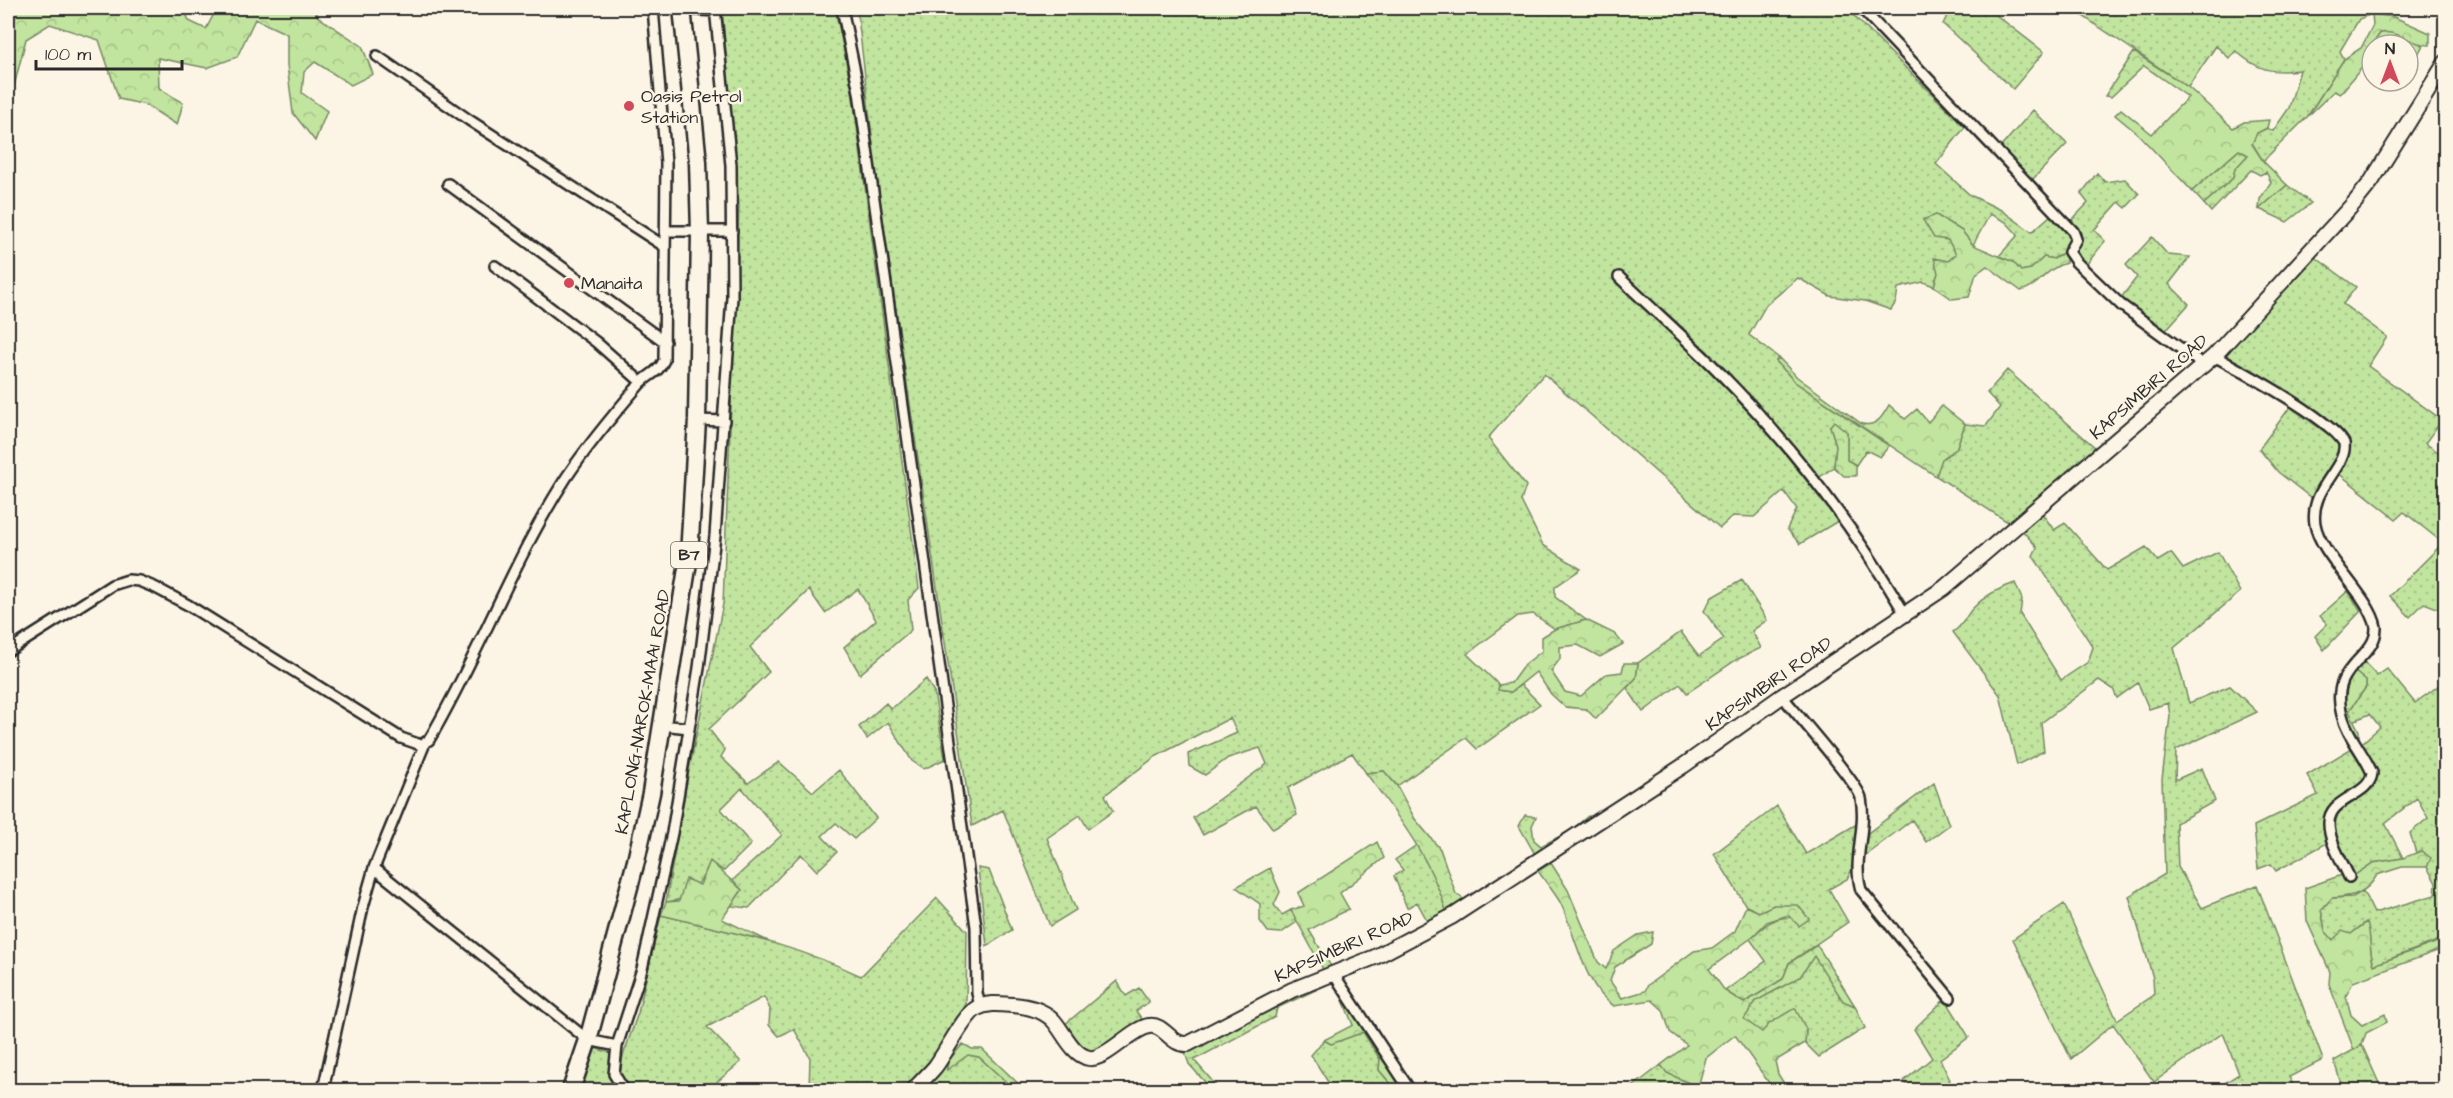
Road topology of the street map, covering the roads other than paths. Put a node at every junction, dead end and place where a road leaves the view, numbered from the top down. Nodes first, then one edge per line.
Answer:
1 (652, 8) edge
2 (682, 8) edge
3 (842, 8) edge
4 (1861, 8) edge
5 (715, 9) edge
6 (377, 56) dead end
7 (2445, 62) edge
8 (448, 184) dead end
9 (666, 231) junction
10 (732, 231) junction
11 (700, 232) junction
12 (664, 246) junction
13 (495, 266) dead end
14 (1619, 277) dead end
15 (665, 342) junction
16 (2208, 360) junction
17 (641, 382) junction
18 (698, 420) junction
19 (724, 421) junction
20 (1905, 614) junction
21 (8, 651) edge
22 (1782, 696) junction
23 (662, 725) junction
24 (689, 728) junction
25 (425, 743) junction
26 (374, 868) junction
27 (2349, 877) dead end
28 (1332, 974) junction
29 (1950, 998) dead end
30 (980, 1006) junction
31 (588, 1040) junction
32 (617, 1046) junction
33 (323, 1090) edge
34 (571, 1090) edge
35 (624, 1090) edge
36 (913, 1090) edge
37 (1410, 1090) edge

1 - 9 street
2 - 5 street
2 - 11 highway, KAPLONG-NAROK-MAAI ROAD / B7
3 - 30 street
4 - 16 street
5 - 10 street
6 - 12 street
7 - 16 street, KAPSIMBIRI ROAD
8 - 15 street
9 - 11 street
9 - 12 street
10 - 11 street
10 - 19 street
11 - 18 highway, KAPLONG-NAROK-MAAI ROAD / B7
12 - 15 street
13 - 17 street
14 - 20 street
15 - 17 street
16 - 20 street, KAPSIMBIRI ROAD
16 - 27 street
17 - 25 street
18 - 19 street
18 - 23 highway, KAPLONG-NAROK-MAAI ROAD / B7
19 - 24 street
20 - 22 street, KAPSIMBIRI ROAD
21 - 25 street
22 - 28 street, KAPSIMBIRI ROAD
22 - 29 street
23 - 24 street
23 - 31 highway, KAPLONG-NAROK-MAAI ROAD / B7
24 - 32 street
25 - 26 street
26 - 31 street
26 - 33 street
28 - 30 street, KAPSIMBIRI ROAD
28 - 37 street
30 - 36 street
31 - 32 street
31 - 34 highway, KAPLONG-NAROK-MAAI ROAD / B7
32 - 35 street

